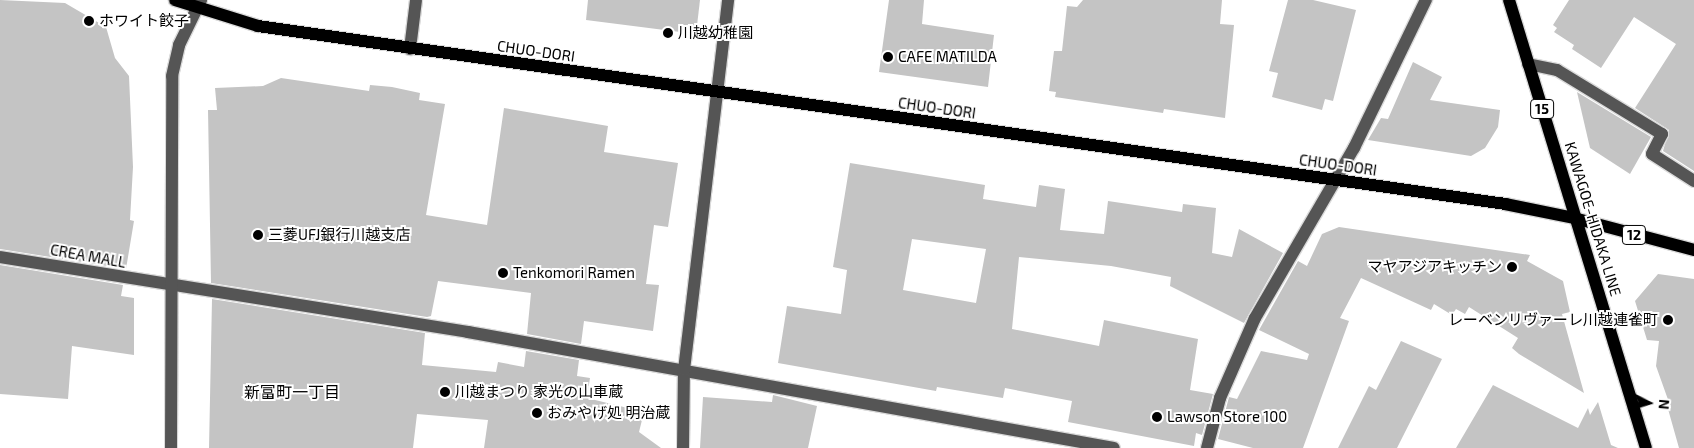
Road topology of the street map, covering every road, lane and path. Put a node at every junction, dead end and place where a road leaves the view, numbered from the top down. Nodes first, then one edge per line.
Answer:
1 (175, 0) edge
2 (416, 0) edge
3 (728, 0) edge
4 (1426, 0) edge
5 (1509, 0) edge
6 (198, 4) edge
7 (410, 49) junction
8 (1528, 64) junction
9 (715, 93) junction
10 (1336, 181) junction
11 (1694, 181) edge
12 (1574, 218) junction
13 (1694, 250) edge
14 (0, 257) edge
15 (170, 287) junction
16 (684, 370) junction
17 (171, 448) edge
18 (683, 448) edge
19 (1114, 448) edge
20 (1207, 448) edge
21 (1646, 448) edge

1 - 6 main road, CHUO-DORI
2 - 7 street
3 - 9 street
4 - 10 street
5 - 8 main road, KAWAGOE-HIDAKA LINE / 15
6 - 7 main road, CHUO-DORI
6 - 15 street
7 - 9 main road, CHUO-DORI
8 - 11 street
8 - 12 main road, KAWAGOE-HIDAKA LINE / 15
9 - 10 main road, CHUO-DORI
9 - 16 street
10 - 12 main road, CHUO-DORI
10 - 20 street
12 - 13 main road, CHUO-DORI / 12
12 - 21 main road, KAWAGOE-HIDAKA LINE / 15
14 - 15 street, CREA MALL
15 - 16 street, CREA MALL
15 - 17 street
16 - 18 street
16 - 19 street, CREA MALL

